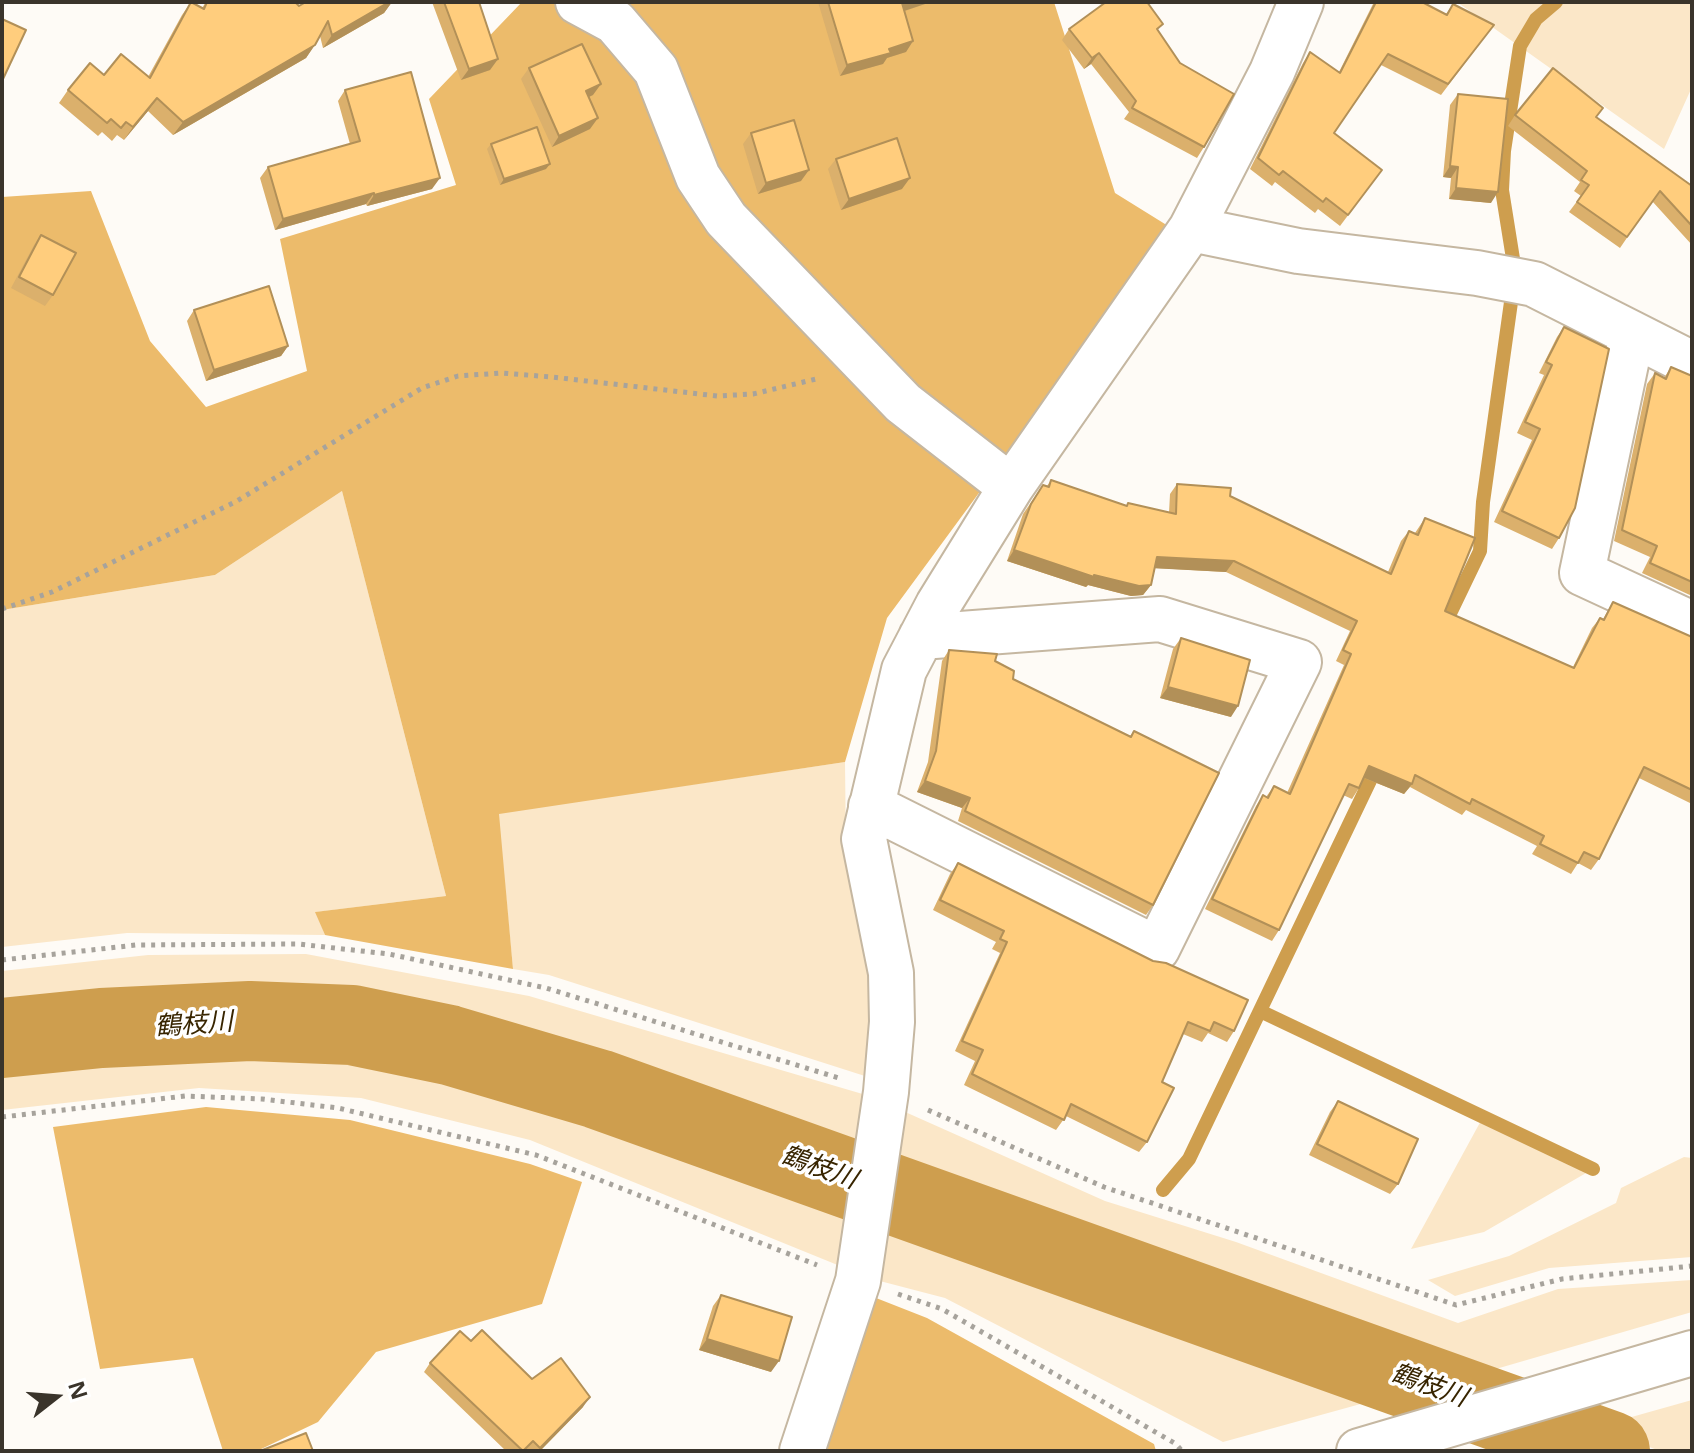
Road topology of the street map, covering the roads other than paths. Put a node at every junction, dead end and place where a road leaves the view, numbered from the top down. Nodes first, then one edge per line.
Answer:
1 (578, 2) edge
2 (1301, 2) edge
3 (1191, 229) junction
4 (1632, 335) junction
5 (1692, 364) edge
6 (1011, 487) junction
7 (1692, 624) edge
8 (921, 637) junction
9 (871, 806) junction
10 (1692, 1353) edge
11 (802, 1451) edge
12 (1359, 1451) edge

1 - 6 street
2 - 3 street
3 - 4 street
3 - 6 street
4 - 5 street
4 - 7 street
6 - 8 street
8 - 9 street
8 - 9 street
9 - 11 street
10 - 12 street

